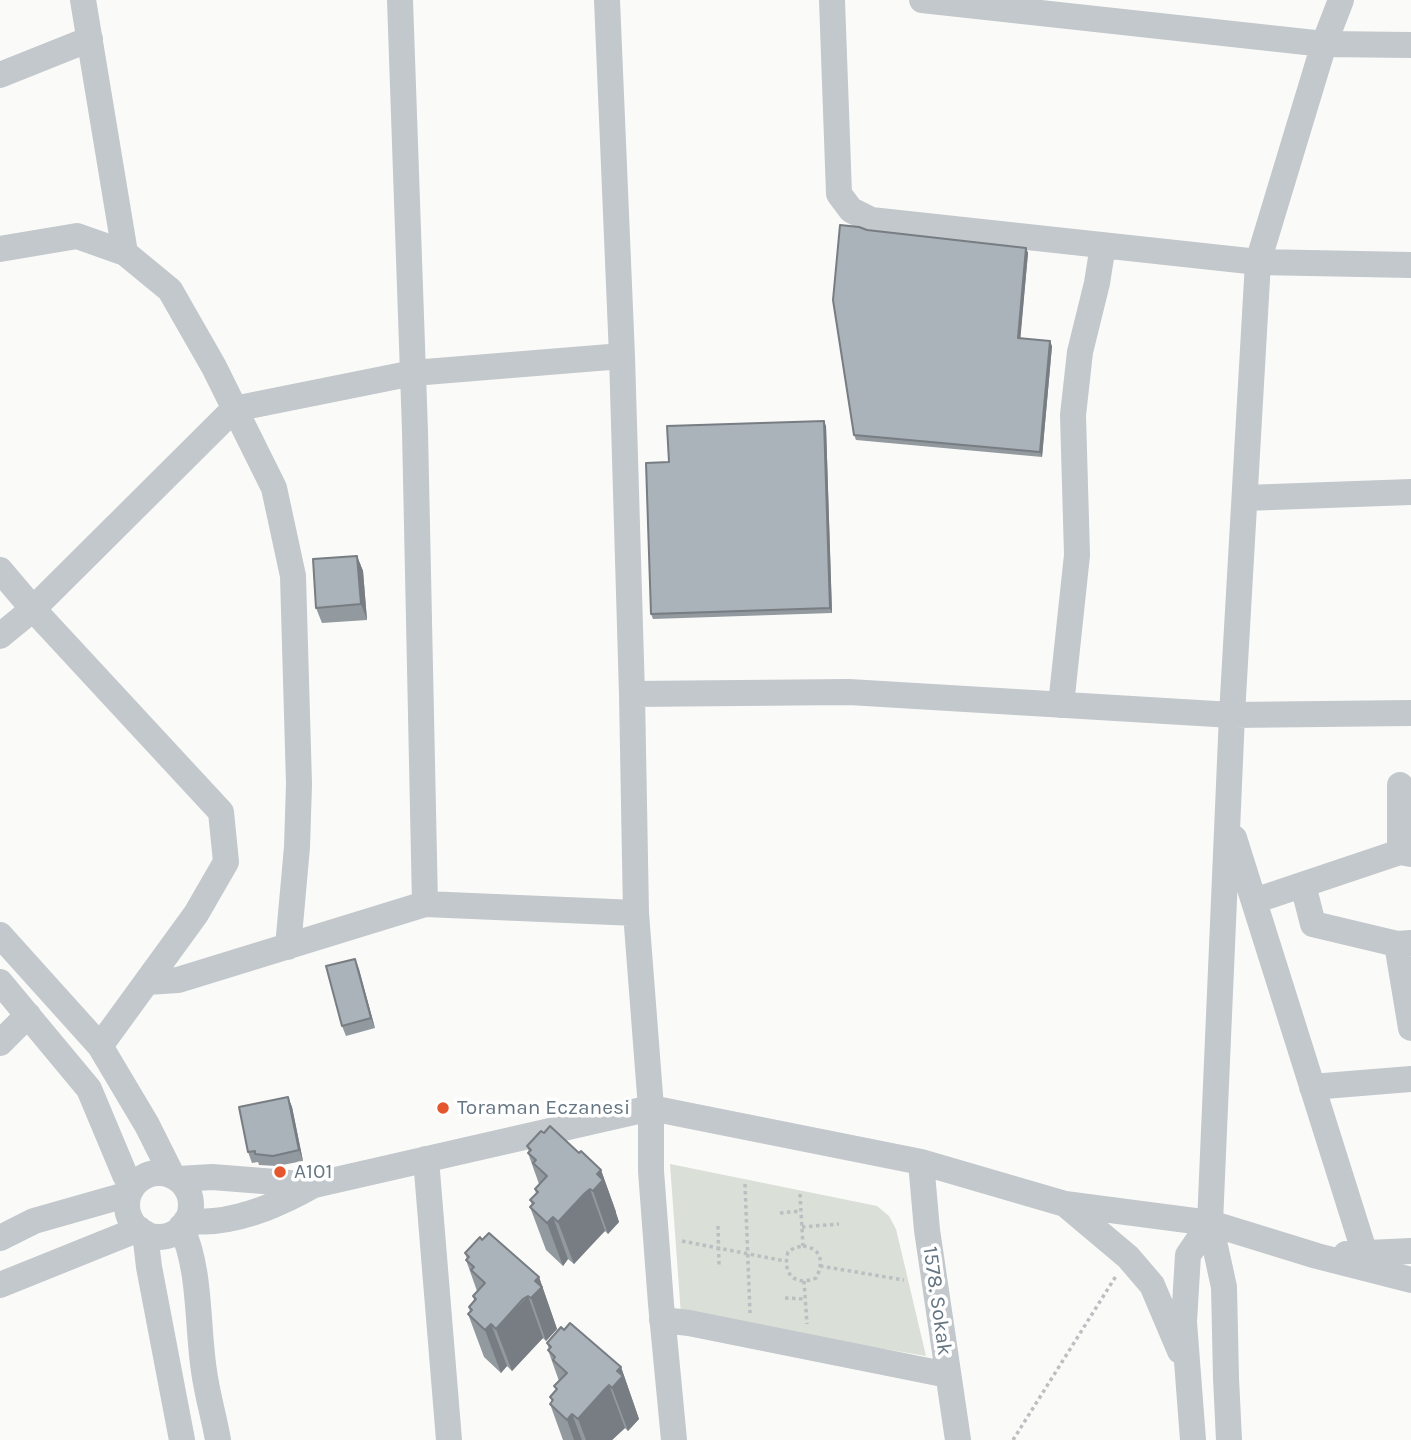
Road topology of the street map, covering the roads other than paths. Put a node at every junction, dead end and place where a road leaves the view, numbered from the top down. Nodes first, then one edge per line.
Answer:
1 (83, 0) edge
2 (400, 0) edge
3 (607, 0) edge
4 (832, 0) edge
5 (922, 0) edge
6 (1341, 0) edge
7 (90, 39) junction
8 (1324, 44) junction
9 (1411, 45) edge
10 (0, 75) edge
11 (1103, 245) junction
12 (0, 249) edge
13 (125, 254) junction
14 (1258, 262) junction
15 (1411, 265) edge
16 (622, 356) junction
17 (413, 373) junction
18 (234, 409) junction
19 (1411, 492) edge
20 (1245, 498) junction
21 (0, 570) edge
22 (33, 609) junction
23 (0, 636) edge
24 (632, 694) junction
25 (1061, 705) junction
26 (1411, 713) edge
27 (1232, 715) junction
28 (1400, 785) dead end
29 (1228, 820) junction
30 (1406, 853) edge
31 (1303, 885) junction
32 (1254, 901) junction
33 (425, 904) junction
34 (636, 913) junction
35 (0, 935) edge
36 (1404, 943) edge
37 (288, 947) junction
38 (0, 982) edge
39 (146, 982) junction
40 (28, 1015) junction
41 (1411, 1028) edge
42 (0, 1043) edge
43 (100, 1046) junction
44 (1411, 1079) edge
45 (1312, 1087) junction
46 (651, 1108) junction
47 (426, 1159) junction
48 (921, 1162) junction
49 (314, 1185) junction
50 (182, 1199) junction
51 (1065, 1204) junction
52 (134, 1211) junction
53 (1210, 1223) junction
54 (0, 1238) edge
55 (1411, 1251) edge
56 (1365, 1254) junction
57 (1317, 1256) junction
58 (1411, 1280) edge
59 (0, 1285) edge
60 (662, 1320) junction
61 (1188, 1369) junction
62 (948, 1375) junction
63 (183, 1440) edge
64 (218, 1440) edge
65 (449, 1440) edge
66 (674, 1440) edge
67 (958, 1440) edge
68 (1193, 1440) edge
69 (1229, 1440) edge

1 - 7 street
2 - 17 street
3 - 16 street
4 - 11 street
5 - 8 street
6 - 8 street
7 - 10 street
7 - 13 street
8 - 9 street
8 - 14 street
11 - 14 street
11 - 25 street
12 - 13 street
13 - 18 street
14 - 15 street
14 - 20 street
16 - 17 street
16 - 24 street
17 - 18 street
17 - 33 street
18 - 22 street
18 - 37 street
19 - 20 street
20 - 27 street
21 - 22 street
22 - 23 street
22 - 39 street
24 - 25 street
24 - 34 street
25 - 27 street
26 - 27 street
27 - 29 street
28 - 30 street
29 - 32 street
29 - 53 street
30 - 31 street
31 - 32 street
31 - 36 street
32 - 45 street
33 - 34 street
33 - 37 street
34 - 46 street
35 - 43 street
36 - 41 street
37 - 39 street
38 - 40 street
39 - 43 street
40 - 42 street
40 - 52 street
43 - 50 street
44 - 45 street
45 - 56 street
46 - 47 street
46 - 48 street
46 - 60 street
47 - 49 street
47 - 65 street
48 - 51 street
48 - 62 street, 1578. Sokak
49 - 50 street
49 - 50 street
50 - 52 street
50 - 52 street
50 - 64 street
51 - 53 street
51 - 61 street
52 - 54 street
52 - 59 street
52 - 63 street
53 - 57 street
53 - 61 street
53 - 69 street
55 - 56 street
56 - 57 street
57 - 58 street
60 - 62 street
60 - 66 street
61 - 68 street
62 - 67 street, 1578. Sokak

